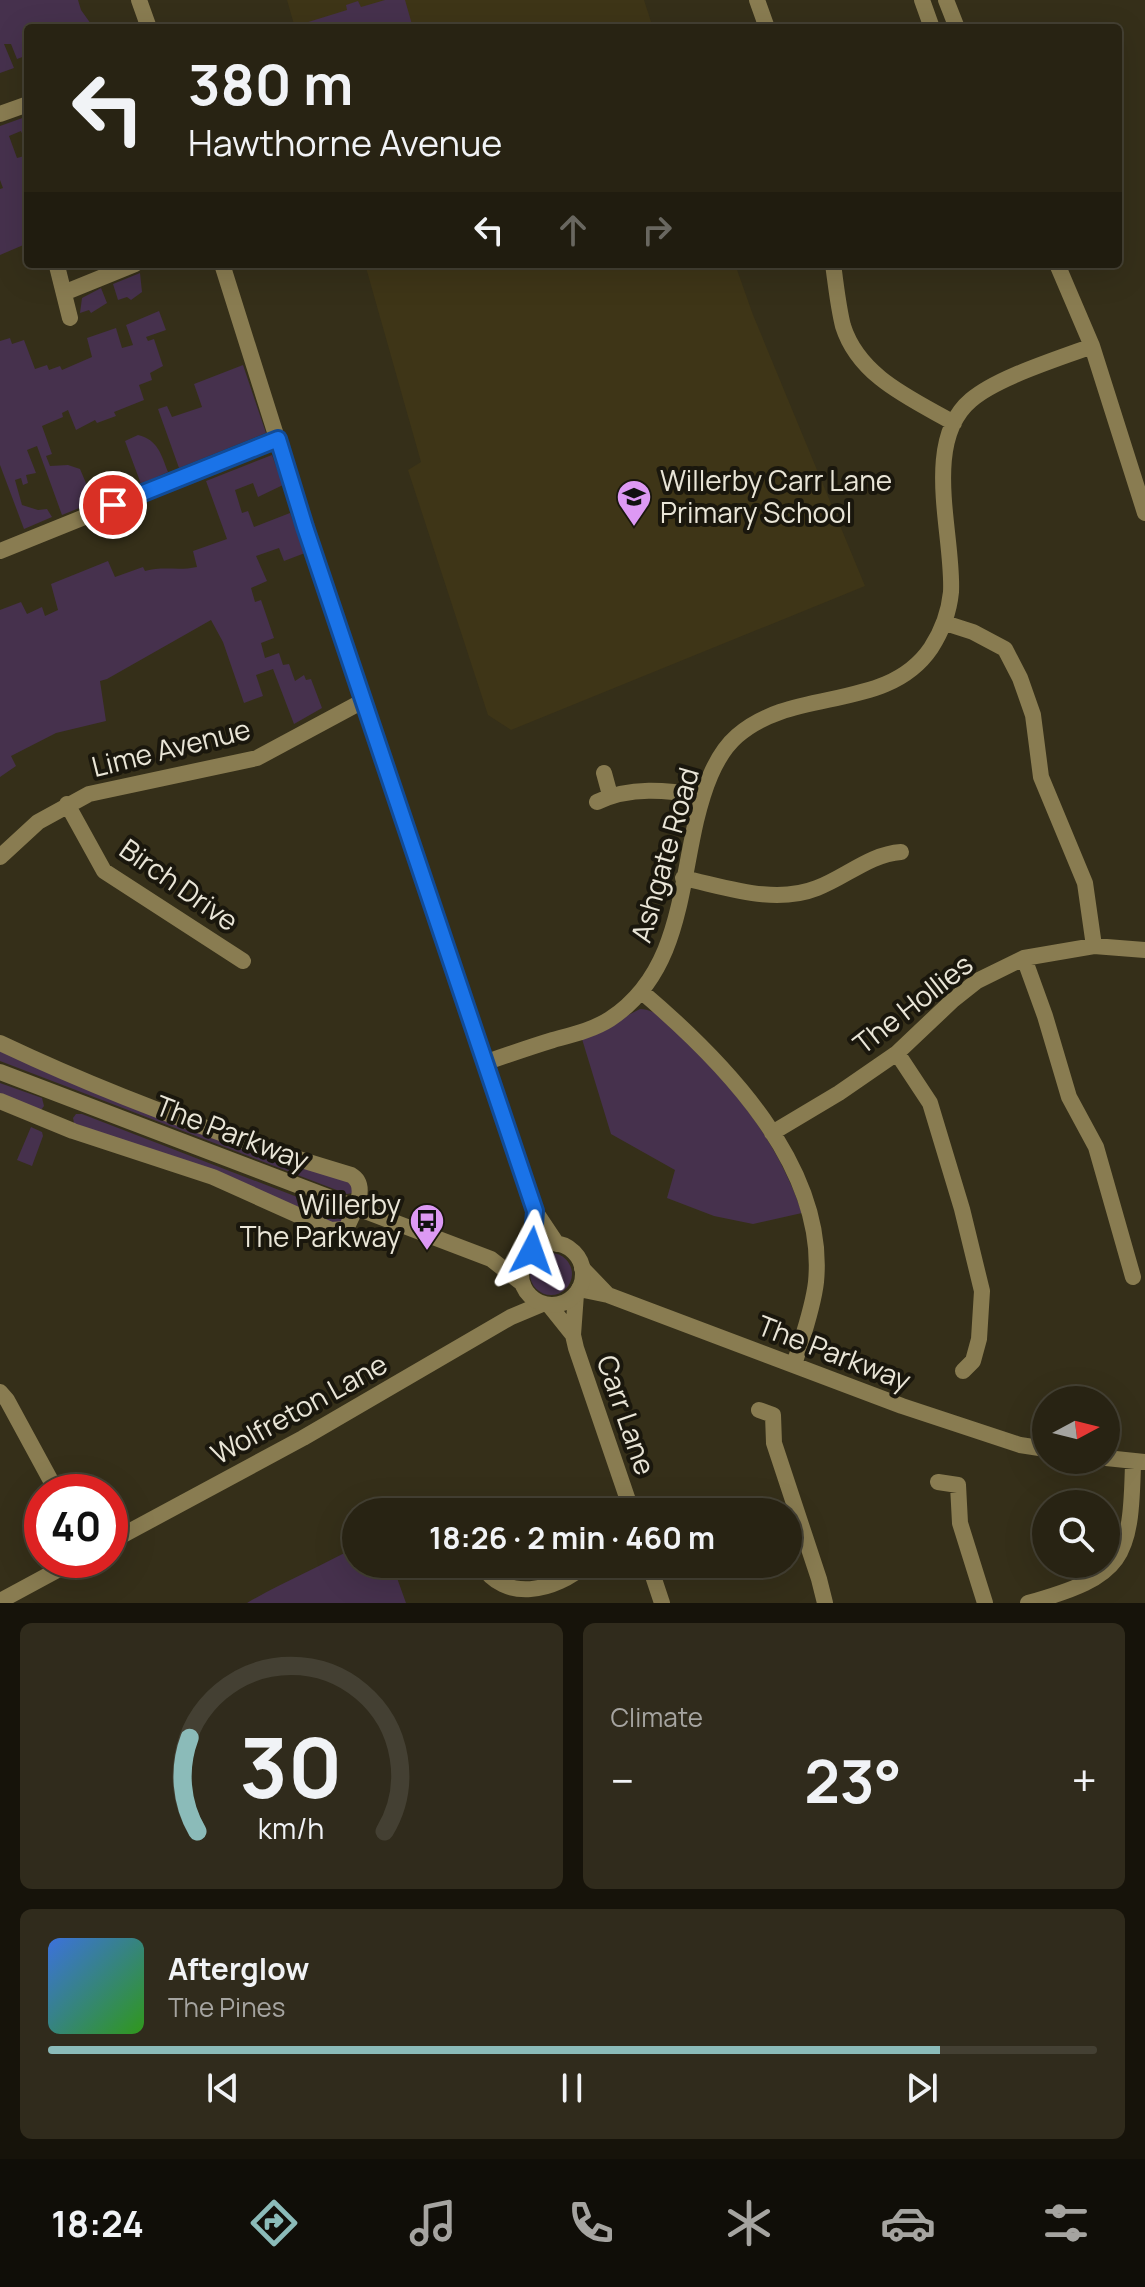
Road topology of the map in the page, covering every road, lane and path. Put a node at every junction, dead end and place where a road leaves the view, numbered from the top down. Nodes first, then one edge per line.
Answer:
1 (139, 0) edge
2 (757, 0) edge
3 (922, 0) edge
4 (946, 0) edge
5 (148, 24) edge
6 (766, 24) edge
7 (931, 24) edge
8 (955, 24) edge
9 (24, 105) edge
10 (0, 114) edge
11 (58, 268) edge
12 (125, 268) edge
13 (223, 268) edge
14 (834, 268) edge
15 (1059, 268) edge
16 (66, 292) junction
17 (70, 318) dead end
18 (1092, 346) junction
19 (954, 423) junction
20 (278, 439) junction
21 (1145, 513) edge
22 (0, 551) edge
23 (945, 623) junction
24 (363, 701) junction
25 (604, 773) dead end
26 (702, 796) junction
27 (67, 804) junction
28 (901, 852) dead end
29 (0, 857) edge
30 (683, 878) junction
31 (1094, 946) junction
32 (1145, 950) edge
33 (1024, 958) junction
34 (243, 961) dead end
35 (642, 992) junction
36 (0, 1043) edge
37 (897, 1053) junction
38 (484, 1063) junction
39 (0, 1072) edge
40 (0, 1101) edge
41 (772, 1133) junction
42 (355, 1208) junction
43 (535, 1211) junction
44 (557, 1244) junction
45 (530, 1254) junction
46 (491, 1259) junction
47 (582, 1268) junction
48 (1133, 1277) dead end
49 (523, 1286) junction
50 (577, 1292) junction
51 (608, 1295) junction
52 (545, 1304) junction
53 (511, 1317) junction
54 (573, 1335) junction
55 (794, 1365) junction
56 (963, 1371) dead end
57 (0, 1392) edge
58 (759, 1410) dead end
59 (1032, 1447) edge
60 (1139, 1462) edge
61 (47, 1474) edge
62 (938, 1482) dead end
63 (627, 1498) edge
64 (128, 1532) edge
65 (43, 1578) edge
66 (490, 1578) edge
67 (565, 1578) edge
68 (654, 1578) edge
69 (514, 1598) edge
70 (0, 1601) edge
71 (662, 1603) edge
72 (825, 1603) edge
73 (985, 1603) edge
74 (1028, 1603) edge

1 - 5 street
2 - 6 street
3 - 7 street
4 - 8 street
9 - 10 street
11 - 16 street
12 - 16 street
13 - 20 street
14 - 19 street
15 - 18 street
16 - 17 street
18 - 19 street, Ashgate Road
18 - 21 street
19 - 23 street, Ashgate Road
20 - 22 street
20 - 24 street
23 - 26 street, Ashgate Road
23 - 31 street
24 - 27 street, Lime Avenue
24 - 38 street
25 - 26 street
26 - 30 street, Ashgate Road
27 - 29 street, Lime Avenue
27 - 34 street, Birch Drive
28 - 30 street
30 - 35 street, Ashgate Road
31 - 32 street, The Hollies
31 - 33 street, The Hollies
33 - 37 street, The Hollies
33 - 48 street
35 - 38 street, Ashgate Road
35 - 41 street
36 - 42 street
37 - 41 street, The Hollies
37 - 56 street
38 - 43 street
39 - 42 street, The Parkway
40 - 42 street
41 - 55 street
42 - 46 street, The Parkway
43 - 44 street
43 - 45 street
44 - 45 street
44 - 47 street
45 - 46 street, The Parkway
45 - 49 street
46 - 49 street, The Parkway
47 - 50 street, Carr Lane
47 - 51 street, The Parkway
49 - 52 street, Carr Lane
49 - 53 street
50 - 51 street, The Parkway
50 - 52 street
50 - 54 street, Carr Lane
51 - 55 street, The Parkway
52 - 53 street, Wolfreton Lane
52 - 54 street, Carr Lane
53 - 64 street, Wolfreton Lane
54 - 63 street, Carr Lane
55 - 59 street, The Parkway
57 - 61 street
58 - 72 street
60 - 74 street
62 - 73 street
65 - 70 street
66 - 69 street
67 - 69 street
68 - 71 street

